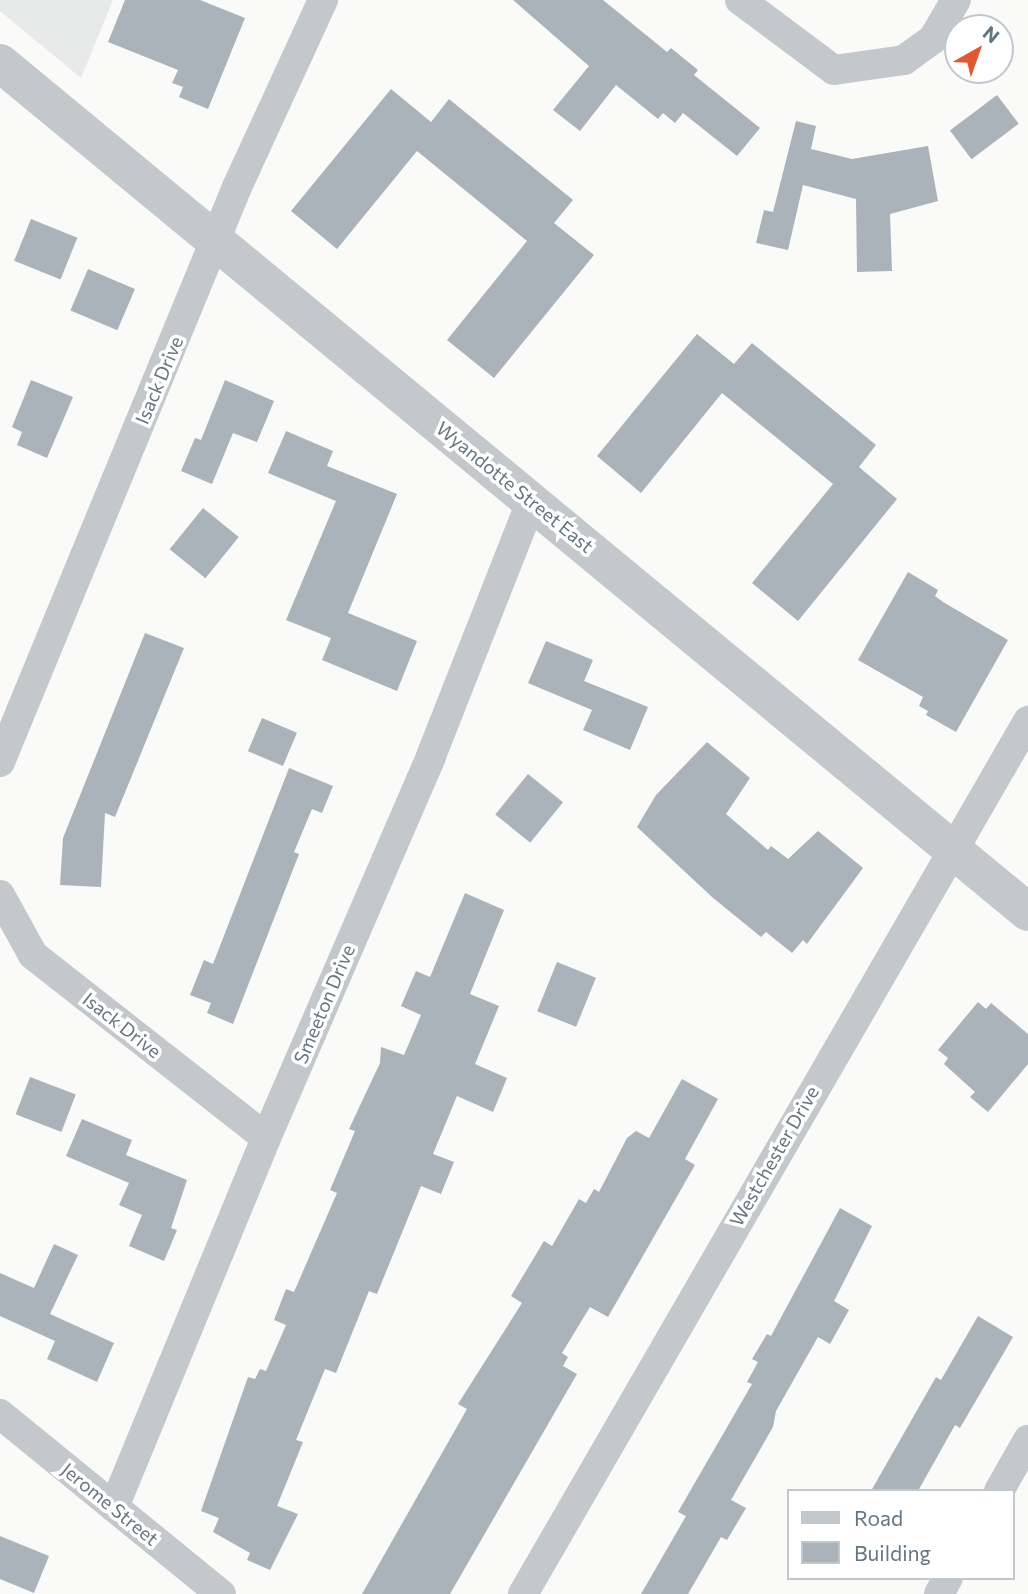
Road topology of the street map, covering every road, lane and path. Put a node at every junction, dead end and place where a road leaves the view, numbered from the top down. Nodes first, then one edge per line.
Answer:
1 (323, 0) edge
2 (740, 0) edge
3 (956, 0) edge
4 (0, 63) edge
5 (216, 242) junction
6 (532, 500) junction
7 (1028, 721) edge
8 (0, 762) edge
9 (955, 853) junction
10 (0, 895) edge
11 (1028, 912) edge
12 (266, 1138) junction
13 (0, 1414) edge
14 (1028, 1440) edge
15 (1000, 1489) edge
16 (114, 1507) junction
17 (221, 1594) edge
18 (523, 1594) edge

1 - 5 street, Isack Drive
2 - 3 street
4 - 5 street, Wyandotte Street East
5 - 6 street, Wyandotte Street East
5 - 8 street, Isack Drive
6 - 9 street, Wyandotte Street East
6 - 12 street, Smeeton Drive
7 - 9 street, Westchester Drive
9 - 11 street, Wyandotte Street East
9 - 18 street, Westchester Drive
10 - 12 street, Isack Drive
12 - 16 street, Smeeton Drive
13 - 16 street, Jerome Street
14 - 15 street
16 - 17 street, Jerome Street

